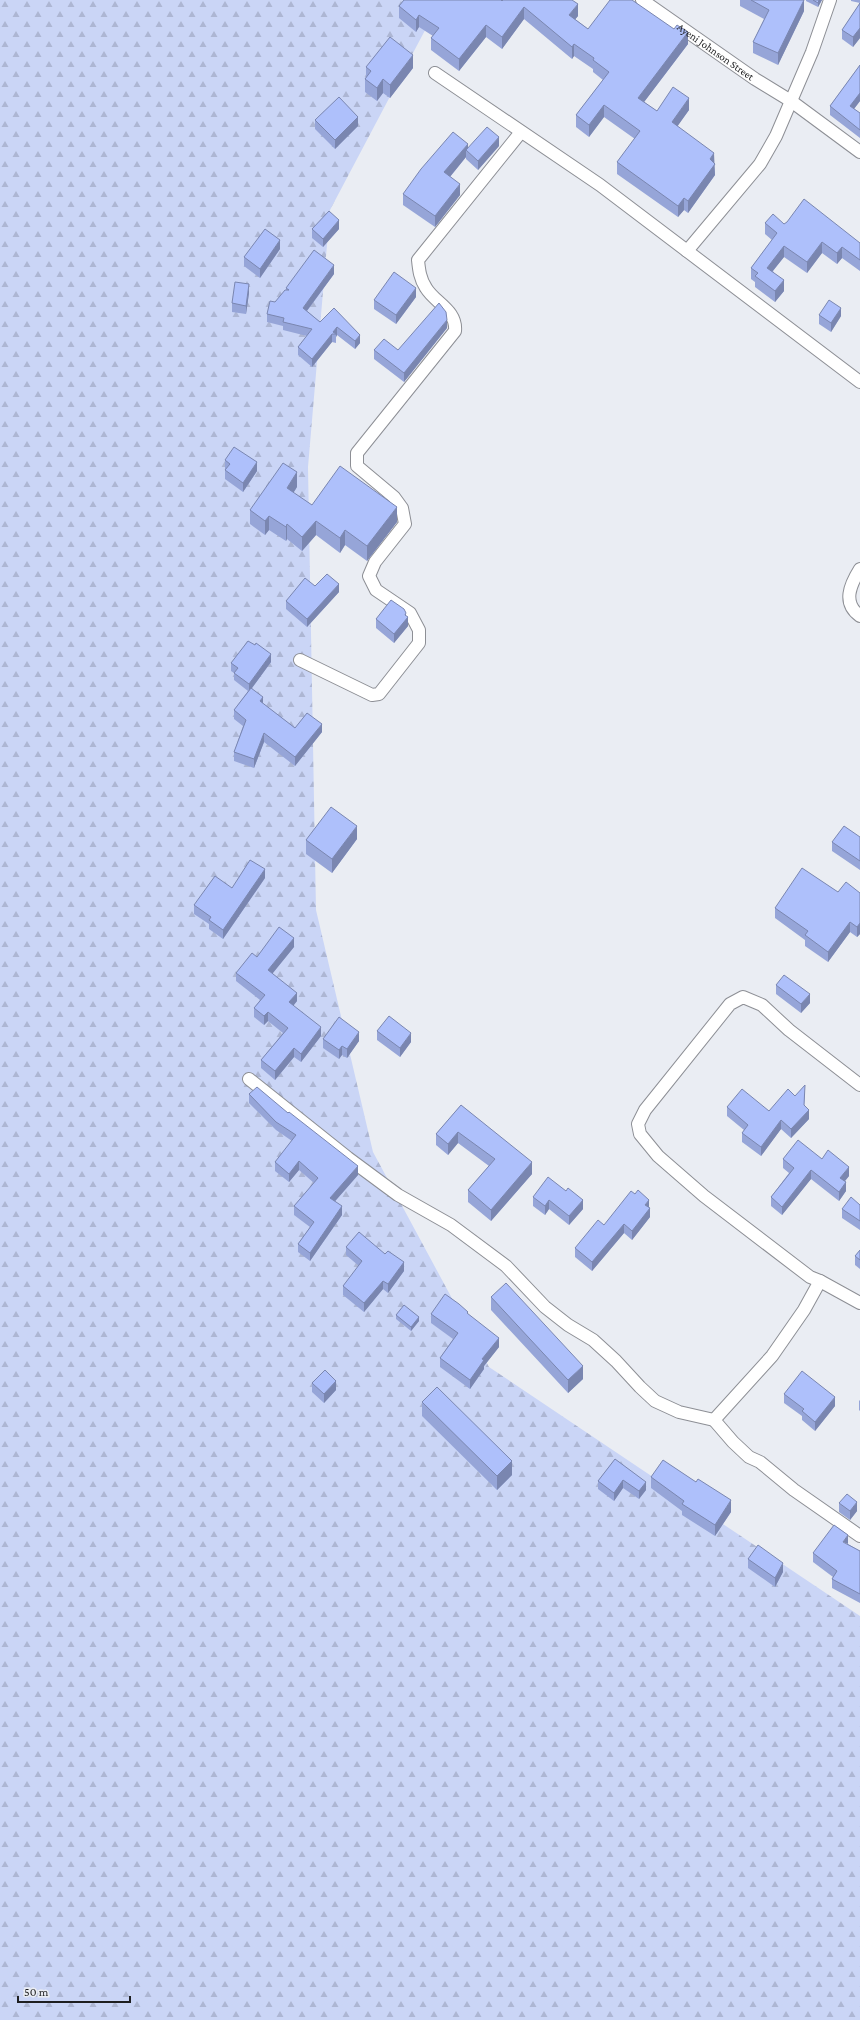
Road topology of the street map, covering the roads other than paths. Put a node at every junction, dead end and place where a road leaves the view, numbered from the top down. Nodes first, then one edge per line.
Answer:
1 (642, 0) edge
2 (830, 0) edge
3 (435, 73) dead end
4 (791, 101) junction
5 (521, 132) junction
6 (860, 152) edge
7 (687, 251) junction
8 (860, 382) edge
9 (860, 569) edge
10 (860, 616) edge
11 (300, 660) dead end
12 (249, 1079) dead end
13 (860, 1085) edge
14 (820, 1282) junction
15 (860, 1303) edge
16 (714, 1420) junction
17 (860, 1536) edge

1 - 4 street, Ayeni Johnson Street
2 - 4 street
3 - 5 street
4 - 6 street, Ayeni Johnson Street
4 - 7 street
5 - 7 street
5 - 11 street
7 - 8 street
9 - 10 street
12 - 16 street
13 - 14 street
14 - 15 street
14 - 16 street
16 - 17 street

